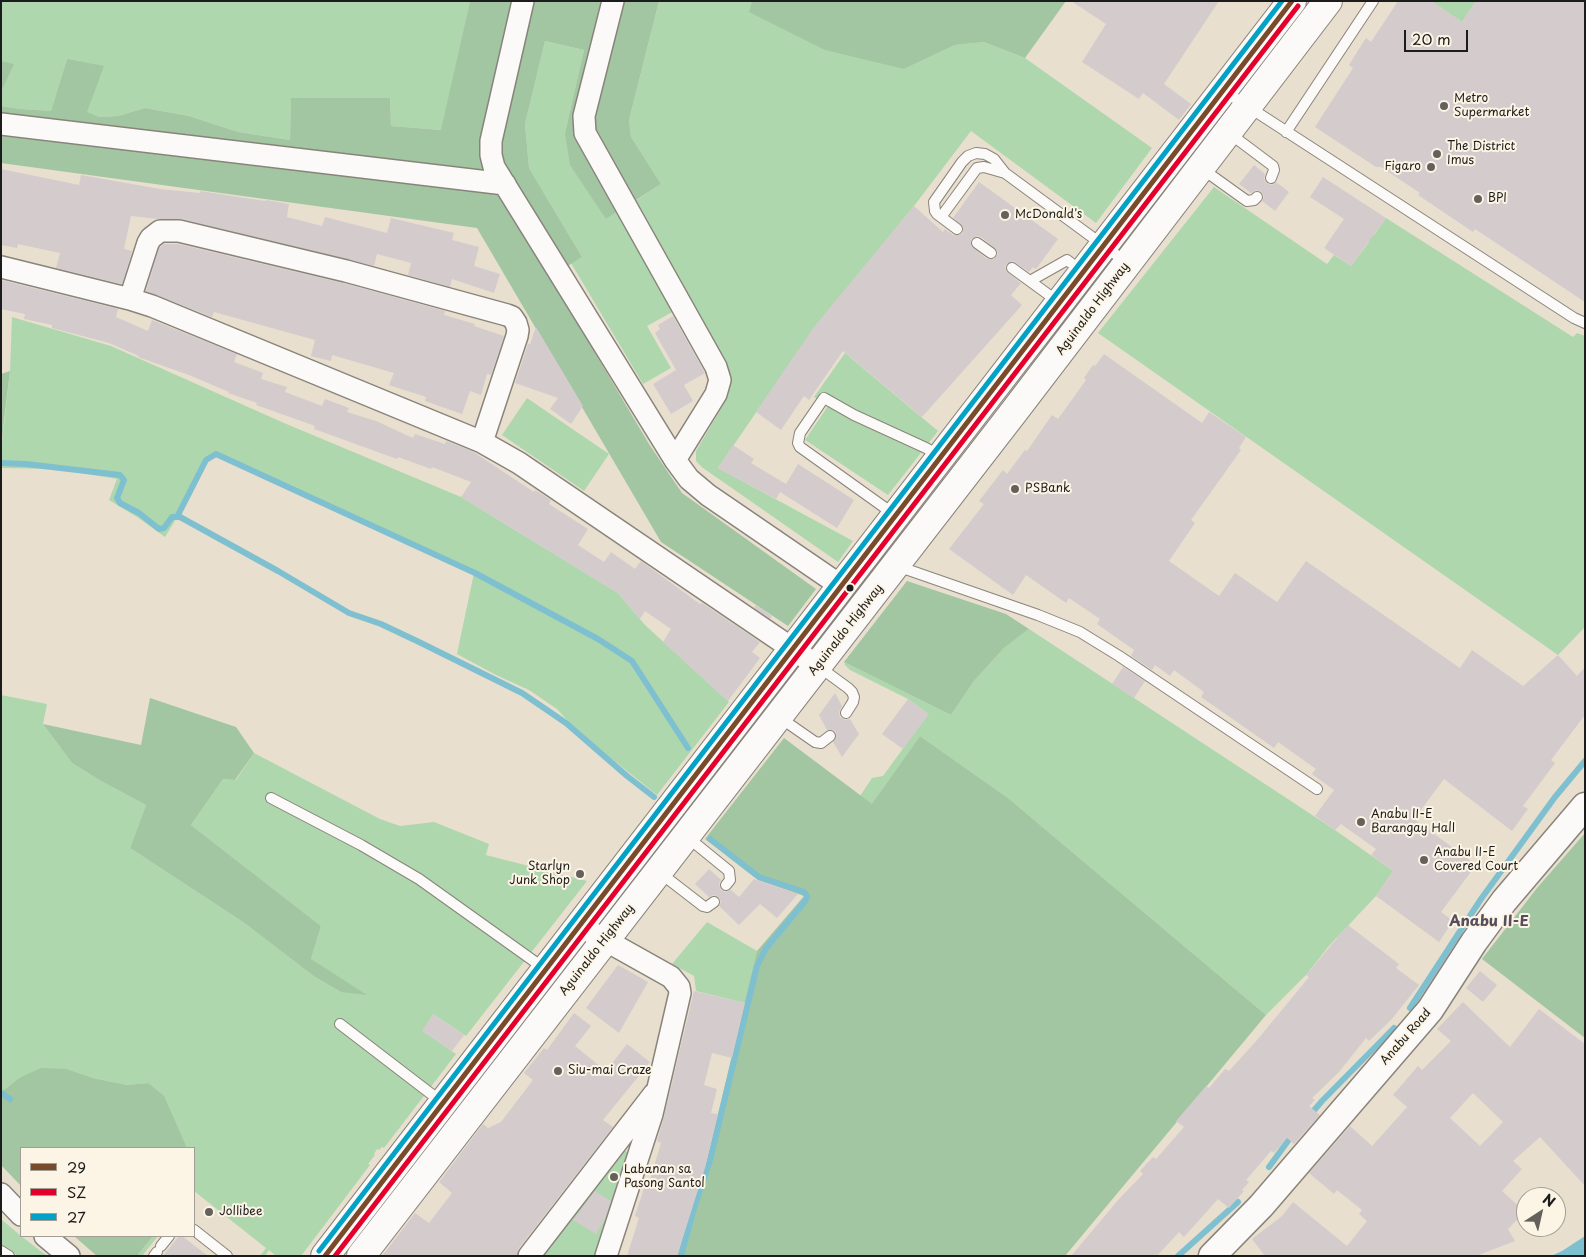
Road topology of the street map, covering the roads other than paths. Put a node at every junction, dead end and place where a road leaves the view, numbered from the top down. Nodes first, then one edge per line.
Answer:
1 (523, 1) edge
2 (613, 1) edge
3 (1292, 1) edge
4 (1328, 1) edge
5 (1373, 1) edge
6 (1223, 91) junction
7 (1247, 106) junction
8 (1, 124) edge
9 (1228, 132) junction
10 (1286, 132) junction
11 (1200, 168) junction
12 (1005, 173) junction
13 (1271, 178) dead end
14 (505, 184) junction
15 (1257, 198) dead end
16 (941, 217) junction
17 (957, 229) dead end
18 (977, 243) dead end
19 (1104, 246) junction
20 (991, 253) dead end
21 (1071, 263) dead end
22 (1128, 263) junction
23 (1, 267) edge
24 (1012, 268) dead end
25 (1030, 281) junction
26 (130, 299) junction
27 (1060, 302) junction
28 (1585, 323) edge
29 (482, 442) junction
30 (941, 457) junction
31 (675, 460) junction
32 (896, 515) junction
33 (895, 565) junction
34 (841, 586) junction
35 (793, 649) junction
36 (818, 666) junction
37 (846, 714) dead end
38 (779, 717) junction
39 (830, 736) dead end
40 (1317, 789) dead end
41 (271, 798) dead end
42 (1585, 806) edge
43 (686, 836) junction
44 (658, 872) junction
45 (726, 886) dead end
46 (714, 902) dead end
47 (580, 926) junction
48 (605, 940) junction
49 (545, 970) junction
50 (340, 1024) dead end
51 (659, 1087) junction
52 (443, 1103) junction
53 (1, 1194) edge
54 (20, 1214) edge
55 (195, 1231) edge
56 (46, 1237) edge
57 (168, 1237) edge
58 (1, 1251) edge
59 (157, 1251) edge
60 (9, 1256) edge
61 (69, 1256) edge
62 (227, 1256) edge
63 (325, 1256) edge
64 (361, 1256) edge
65 (529, 1256) edge
66 (606, 1256) edge
67 (1212, 1256) edge

1 - 14 street
2 - 31 street
3 - 6 highway
4 - 7 highway, Aguinaldo Highway
5 - 10 lane
6 - 7 lane
6 - 19 highway
7 - 9 highway, Aguinaldo Highway
7 - 10 lane
8 - 14 street
9 - 11 highway, Aguinaldo Highway
9 - 13 lane
10 - 28 lane
11 - 15 lane
11 - 22 highway, Aguinaldo Highway
12 - 16 lane
12 - 16 lane
12 - 19 lane
14 - 31 street
16 - 17 lane
18 - 20 lane
19 - 22 lane
19 - 27 highway
21 - 25 lane
22 - 33 highway, Aguinaldo Highway
23 - 26 street
24 - 25 lane
25 - 27 lane
26 - 29 street
26 - 29 street
27 - 30 highway
29 - 35 street
30 - 32 highway
30 - 32 lane
31 - 34 street
32 - 34 highway
33 - 36 highway, Aguinaldo Highway
33 - 40 lane
34 - 35 highway
35 - 36 street
35 - 47 highway
36 - 37 lane
36 - 38 highway, Aguinaldo Highway
38 - 39 lane
38 - 43 highway, Aguinaldo Highway
41 - 49 lane
42 - 67 street, Anabu Road
43 - 44 highway, Aguinaldo Highway
43 - 45 lane
44 - 46 lane
44 - 48 highway, Aguinaldo Highway
47 - 48 street
47 - 49 highway
48 - 51 street
48 - 64 highway, Aguinaldo Highway
49 - 52 highway
50 - 52 lane
51 - 65 street
51 - 66 street
52 - 63 highway
53 - 54 street
55 - 62 lane
56 - 61 street
57 - 59 lane
58 - 60 lane

